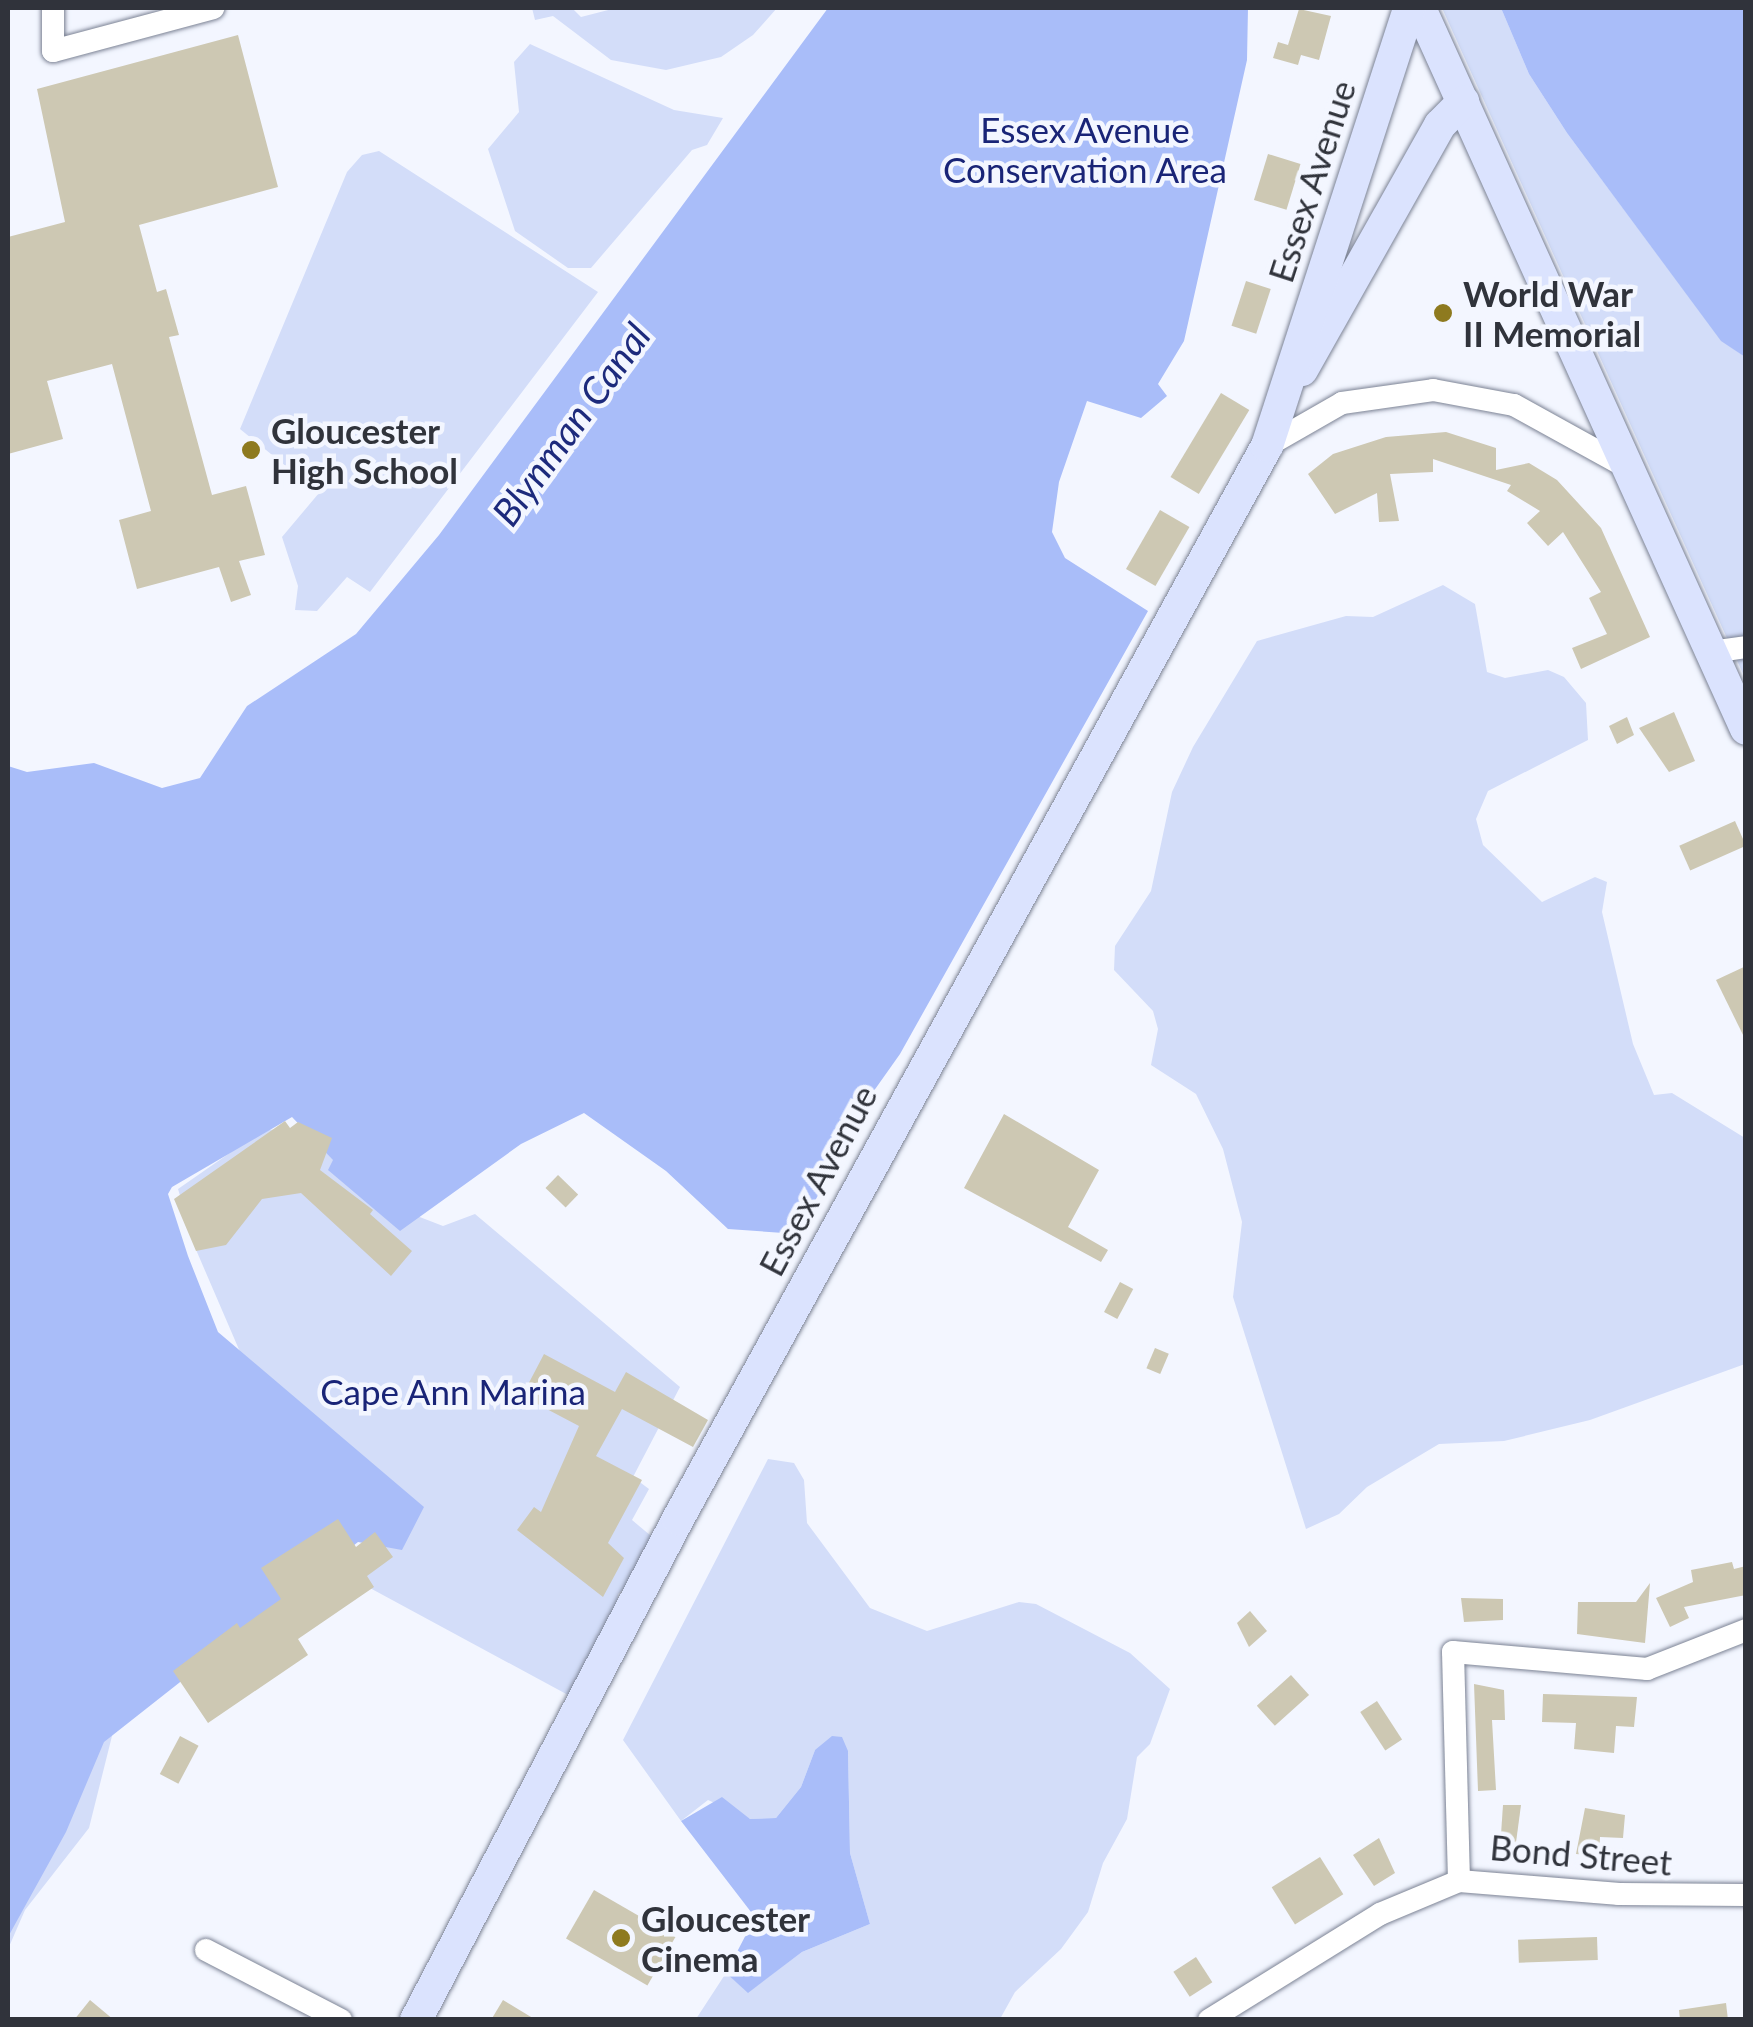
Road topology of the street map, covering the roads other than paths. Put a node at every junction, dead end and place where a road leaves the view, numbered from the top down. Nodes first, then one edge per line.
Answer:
1 (53, 8) edge
2 (213, 8) edge
3 (1408, 8) edge
4 (1420, 8) edge
5 (1463, 102) junction
6 (1293, 382) junction
7 (1267, 446) junction
8 (1629, 468) junction
9 (1746, 648) edge
10 (1712, 652) junction
11 (1746, 728) edge
12 (1746, 1630) edge
13 (1459, 1880) junction
14 (1746, 1895) edge
15 (206, 1950) dead end
16 (341, 2020) edge
17 (416, 2020) edge
18 (1209, 2020) edge

1 - 2 street
3 - 6 street, Essex Avenue
4 - 5 street
5 - 6 street, Essex Avenue
5 - 8 street
6 - 7 street, Essex Avenue
7 - 8 street
7 - 17 street, Essex Avenue
8 - 10 street
9 - 10 street
10 - 11 street
12 - 13 street
13 - 14 street, Bond Street
13 - 18 street, Bond Street
15 - 16 street

